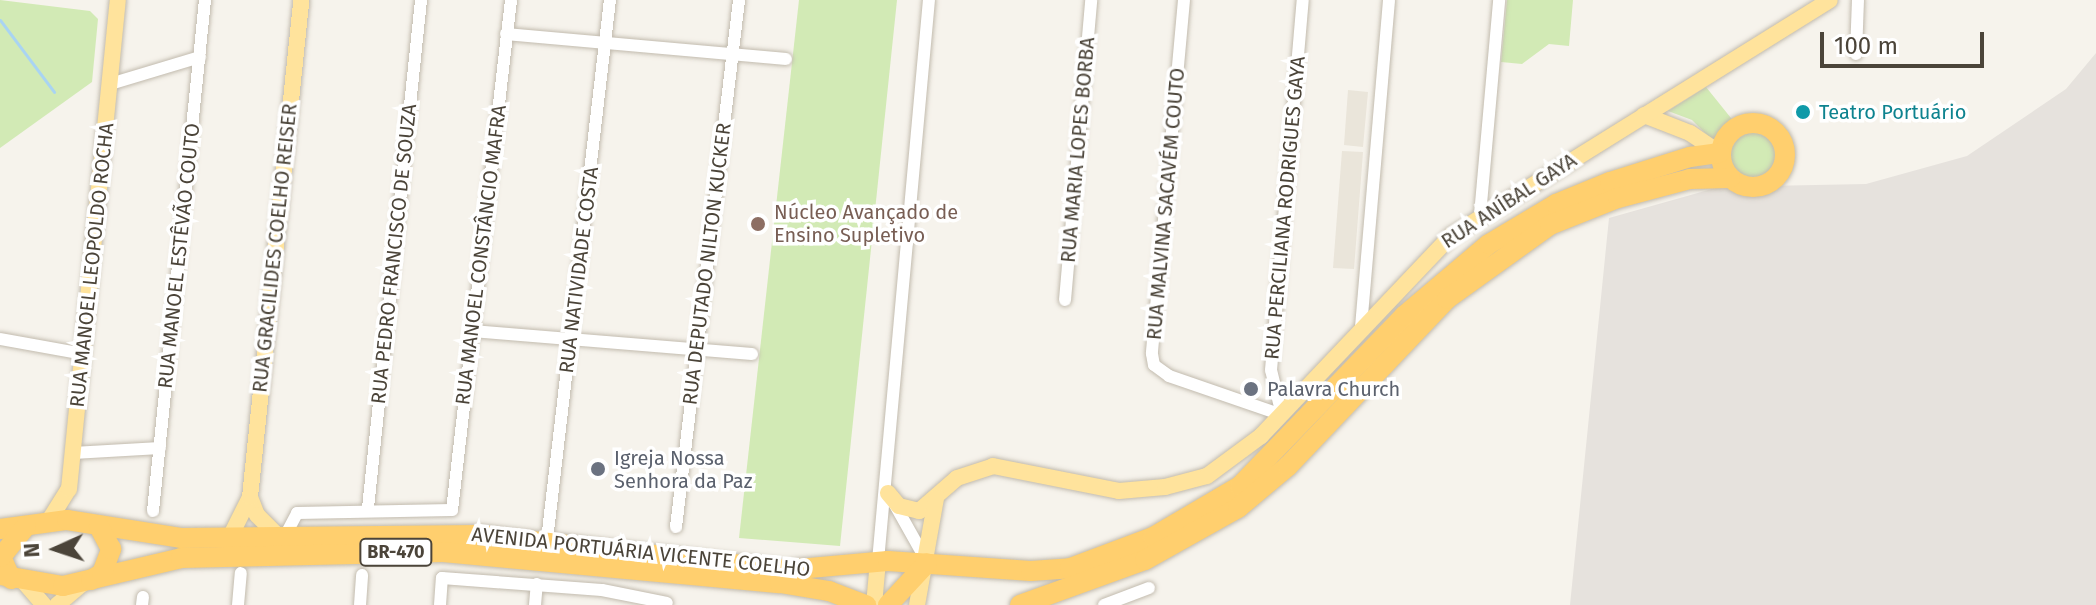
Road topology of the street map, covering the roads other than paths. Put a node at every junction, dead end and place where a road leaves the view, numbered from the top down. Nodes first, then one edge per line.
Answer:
1 (118, 0) edge
2 (205, 0) edge
3 (301, 0) edge
4 (421, 0) edge
5 (511, 0) edge
6 (610, 0) edge
7 (739, 0) edge
8 (929, 0) edge
9 (1091, 0) edge
10 (1184, 0) edge
11 (1303, 0) edge
12 (1389, 0) edge
13 (1499, 0) edge
14 (1830, 0) edge
15 (1858, 0) edge
16 (506, 34) junction
17 (605, 42) junction
18 (732, 51) junction
19 (1856, 54) dead end
20 (200, 57) junction
21 (786, 59) dead end
22 (110, 84) junction
23 (1644, 115) junction
24 (1720, 153) junction
25 (1730, 178) junction
26 (1480, 215) junction
27 (1065, 300) dead end
28 (1361, 327) junction
29 (472, 331) junction
30 (572, 337) junction
31 (0, 339) edge
32 (697, 348) junction
33 (83, 354) junction
34 (752, 354) dead end
35 (1282, 415) junction
36 (160, 448) junction
37 (73, 453) junction
38 (888, 493) junction
39 (936, 496) junction
40 (250, 497) junction
41 (368, 508) junction
42 (153, 511) dead end
43 (48, 522) junction
44 (26, 526) junction
45 (99, 526) junction
46 (676, 527) dead end
47 (0, 529) edge
48 (281, 536) junction
49 (230, 537) junction
50 (547, 540) junction
51 (216, 555) junction
52 (878, 561) junction
53 (927, 563) junction
54 (241, 573) dead end
55 (362, 575) dead end
56 (12, 579) edge
57 (87, 582) junction
58 (537, 584) junction
59 (1149, 588) dead end
60 (668, 600) edge
61 (44, 605) edge
62 (57, 605) edge
63 (238, 605) edge
64 (360, 605) edge
65 (440, 605) edge
66 (535, 605) edge
67 (866, 605) edge
68 (874, 605) edge
69 (888, 605) edge
70 (917, 605) edge
71 (1020, 605) edge
72 (1104, 605) edge

1 - 22 main road, RUA MANOEL LEOPOLDO ROCHA
2 - 20 street, RUA MANOEL ESTÊVÃO COUTO
3 - 40 main road, RUA GRACILIDES COELHO REISER
4 - 41 street, RUA PEDRO FRANCISCO DE SOUZA
5 - 16 street, RUA MANOEL CONSTÂNCIO MAFRA
6 - 17 street, RUA NATIVIDADE COSTA
7 - 18 street, RUA DEPUTADO NILTON KUCKER
8 - 38 street
9 - 27 street, RUA MARIA LOPES BORBA
10 - 35 street, RUA MALVINA SACAVÉM COUTO
11 - 35 street, RUA PERCILIANA RODRIGUES GAYA
12 - 28 street
13 - 26 street
14 - 23 main road, RUA ANÍBAL GAYA
15 - 19 street
16 - 17 street
16 - 29 street, RUA MANOEL CONSTÂNCIO MAFRA
17 - 18 street
17 - 30 street, RUA NATIVIDADE COSTA
18 - 21 street
18 - 32 street, RUA DEPUTADO NILTON KUCKER
20 - 22 street
20 - 36 street, RUA MANOEL ESTÊVÃO COUTO
22 - 33 main road, RUA MANOEL LEOPOLDO ROCHA
23 - 24 main road
23 - 26 main road, RUA ANÍBAL GAYA
24 - 25 highway
24 - 25 highway
24 - 53 highway, AVENIDA PORTUÁRIA VICENTE COELHO / BR-470
25 - 71 highway
26 - 28 main road, RUA ANÍBAL GAYA
28 - 35 main road, RUA ANÍBAL GAYA
29 - 30 street
29 - 41 street, RUA MANOEL CONSTÂNCIO MAFRA
30 - 32 street
30 - 50 street, RUA NATIVIDADE COSTA
31 - 33 street
32 - 34 street
32 - 46 street, RUA DEPUTADO NILTON KUCKER
33 - 37 main road, RUA MANOEL LEOPOLDO ROCHA
35 - 39 main road, RUA ANÍBAL GAYA
36 - 37 street
36 - 42 street, RUA MANOEL ESTÊVÃO COUTO
37 - 43 main road, RUA MANOEL LEOPOLDO ROCHA
38 - 39 main road, RUA ANÍBAL GAYA
38 - 52 street
38 - 53 street
39 - 53 main road
40 - 48 main road
40 - 49 main road, RUA GRACILIDES COELHO REISER
41 - 48 street
43 - 44 highway, AVENIDA PORTUÁRIA VICENTE COELHO / BR-470
43 - 45 highway, AVENIDA PORTUÁRIA VICENTE COELHO / BR-470
44 - 47 highway, AVENIDA PORTUÁRIA VICENTE COELHO / BR-470
44 - 56 highway
45 - 49 highway, AVENIDA PORTUÁRIA VICENTE COELHO / BR-470
45 - 57 highway
48 - 49 highway, AVENIDA PORTUÁRIA VICENTE COELHO / BR-470
48 - 50 highway, AVENIDA PORTUÁRIA VICENTE COELHO / BR-470
49 - 51 highway
50 - 52 highway, AVENIDA PORTUÁRIA VICENTE COELHO / BR-470
51 - 57 highway, AVENIDA PORTUÁRIA VICENTE COELHO / BR-470
51 - 67 highway, AVENIDA PORTUÁRIA VICENTE COELHO / BR-470
52 - 53 highway, AVENIDA PORTUÁRIA VICENTE COELHO / BR-470
52 - 68 main road
53 - 69 highway
53 - 70 main road
54 - 63 street
55 - 64 street
56 - 57 highway, AVENIDA PORTUÁRIA VICENTE COELHO / BR-470
56 - 61 main road
57 - 62 main road
58 - 60 street
58 - 65 street
58 - 66 street
59 - 72 street

